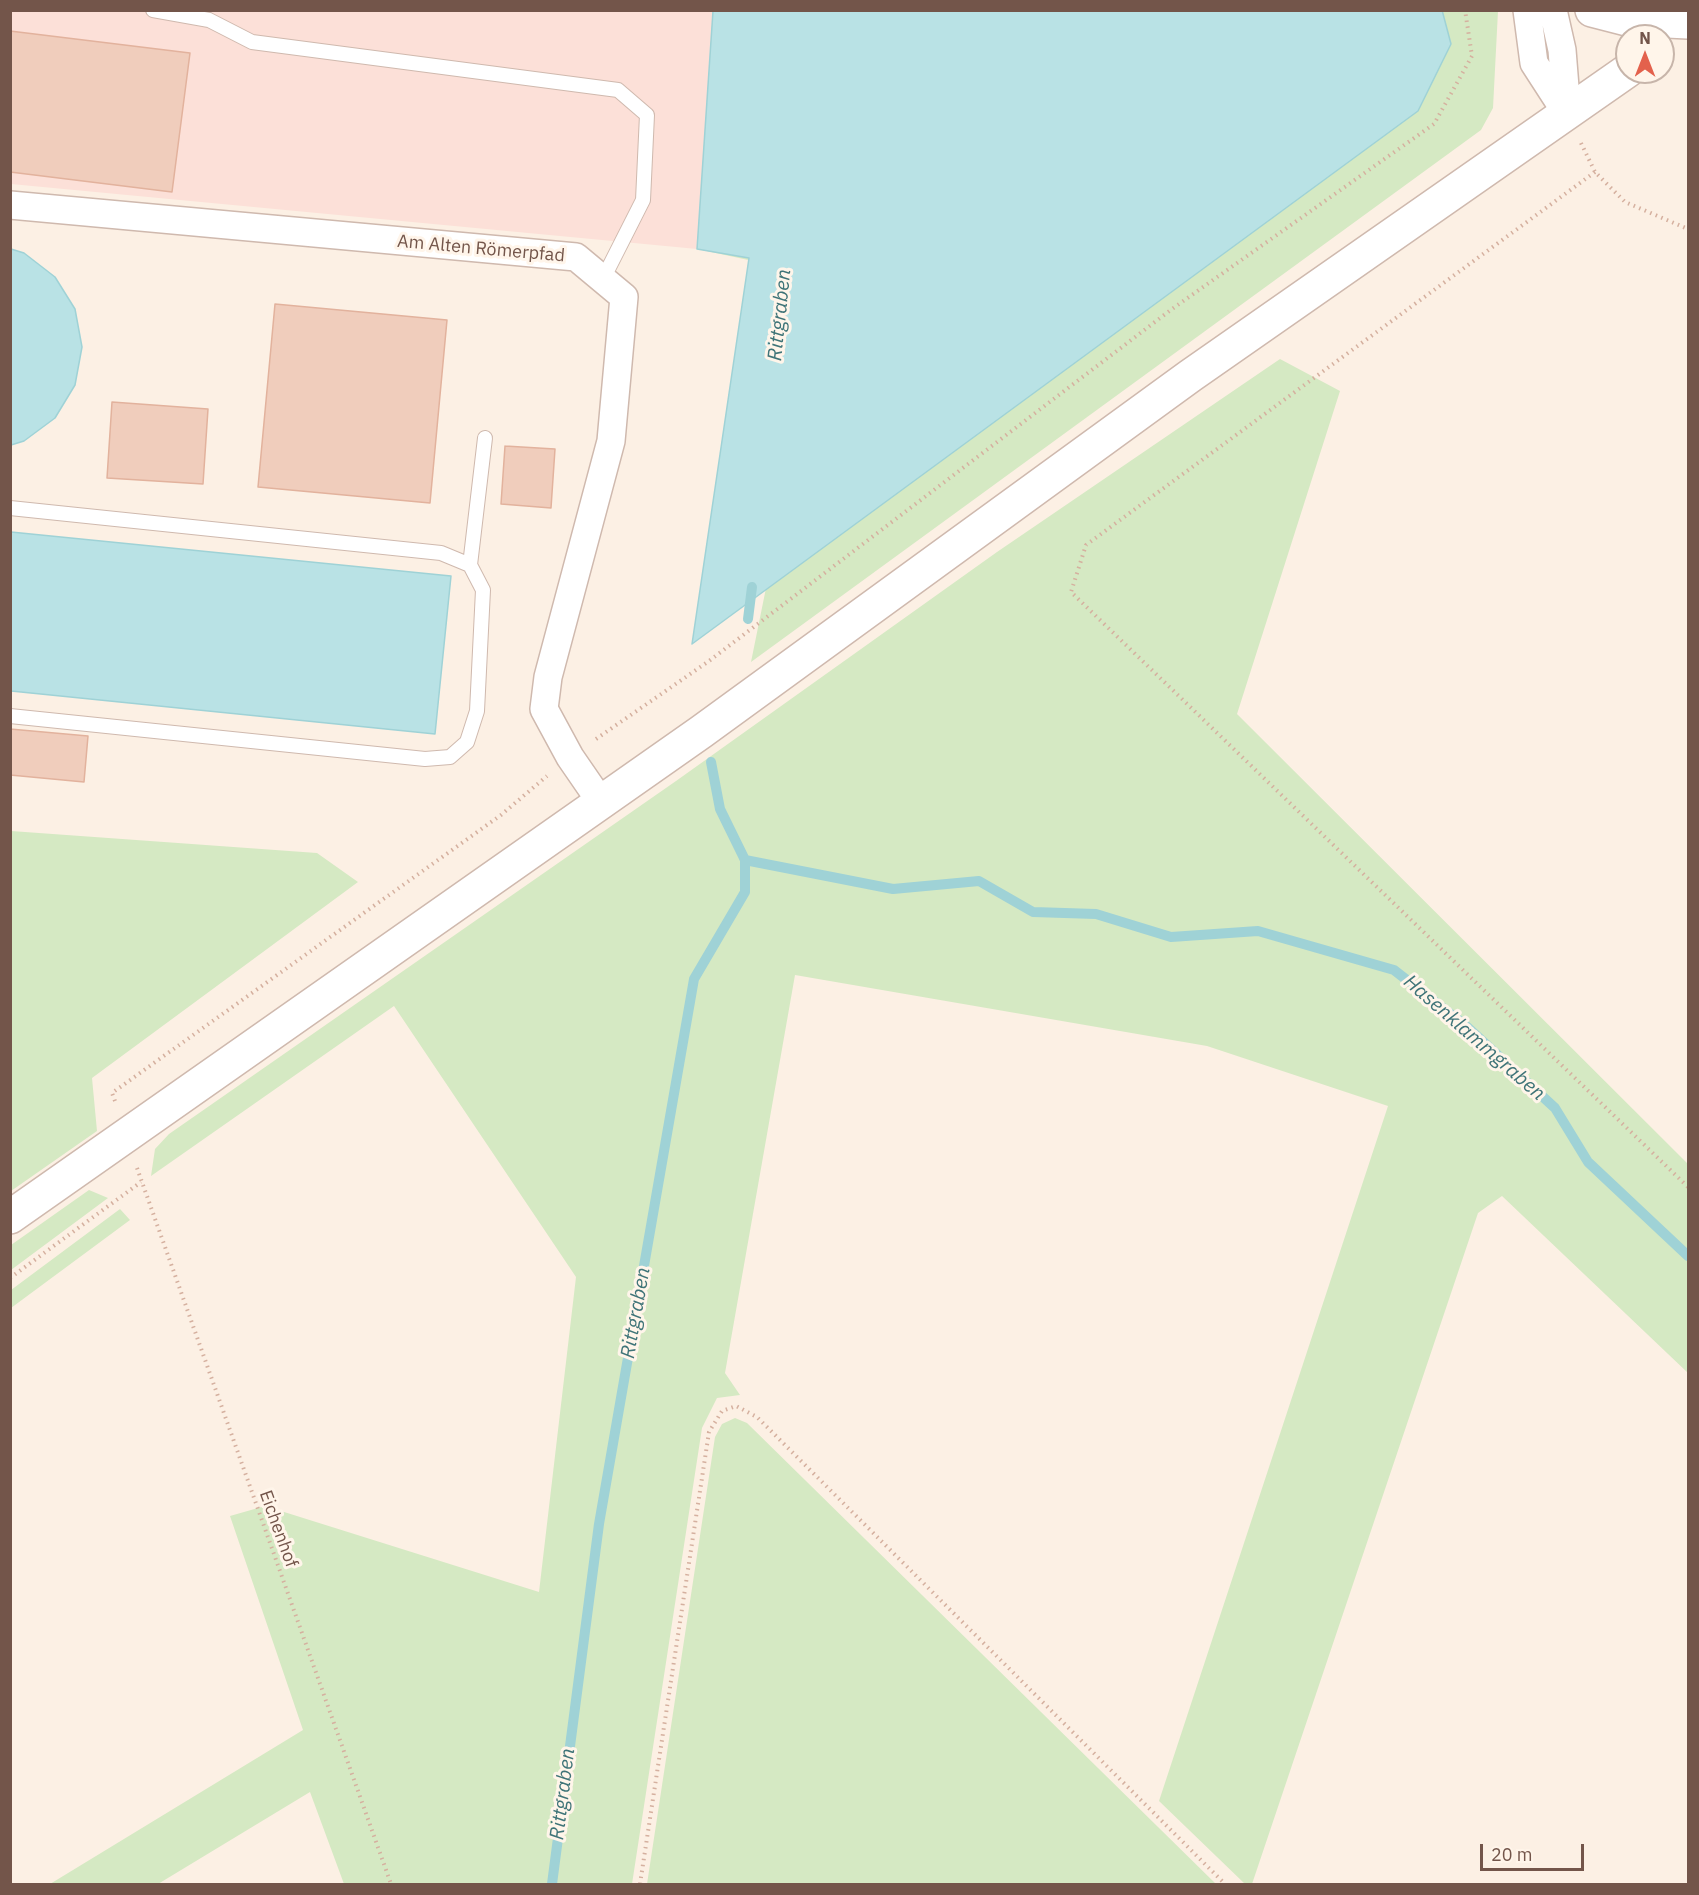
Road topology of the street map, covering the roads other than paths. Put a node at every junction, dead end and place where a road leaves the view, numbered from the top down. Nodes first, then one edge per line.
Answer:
1 (153, 10) edge
2 (1527, 10) edge
3 (1553, 10) edge
4 (1592, 10) edge
5 (1689, 22) edge
6 (1689, 28) edge
7 (1675, 38) edge
8 (1615, 80) edge
9 (1567, 114) junction
10 (10, 205) edge
11 (603, 279) junction
12 (485, 438) dead end
13 (10, 508) edge
14 (470, 565) junction
15 (10, 716) edge
16 (601, 802) junction
17 (10, 1217) edge

1 - 11 lane
2 - 9 street
3 - 9 street
4 - 5 street
6 - 7 street
8 - 9 street
9 - 16 street
10 - 11 street, Am Alten Römerpfad
11 - 16 street, Am Alten Römerpfad
12 - 14 lane
13 - 14 lane
14 - 15 lane
16 - 17 street

